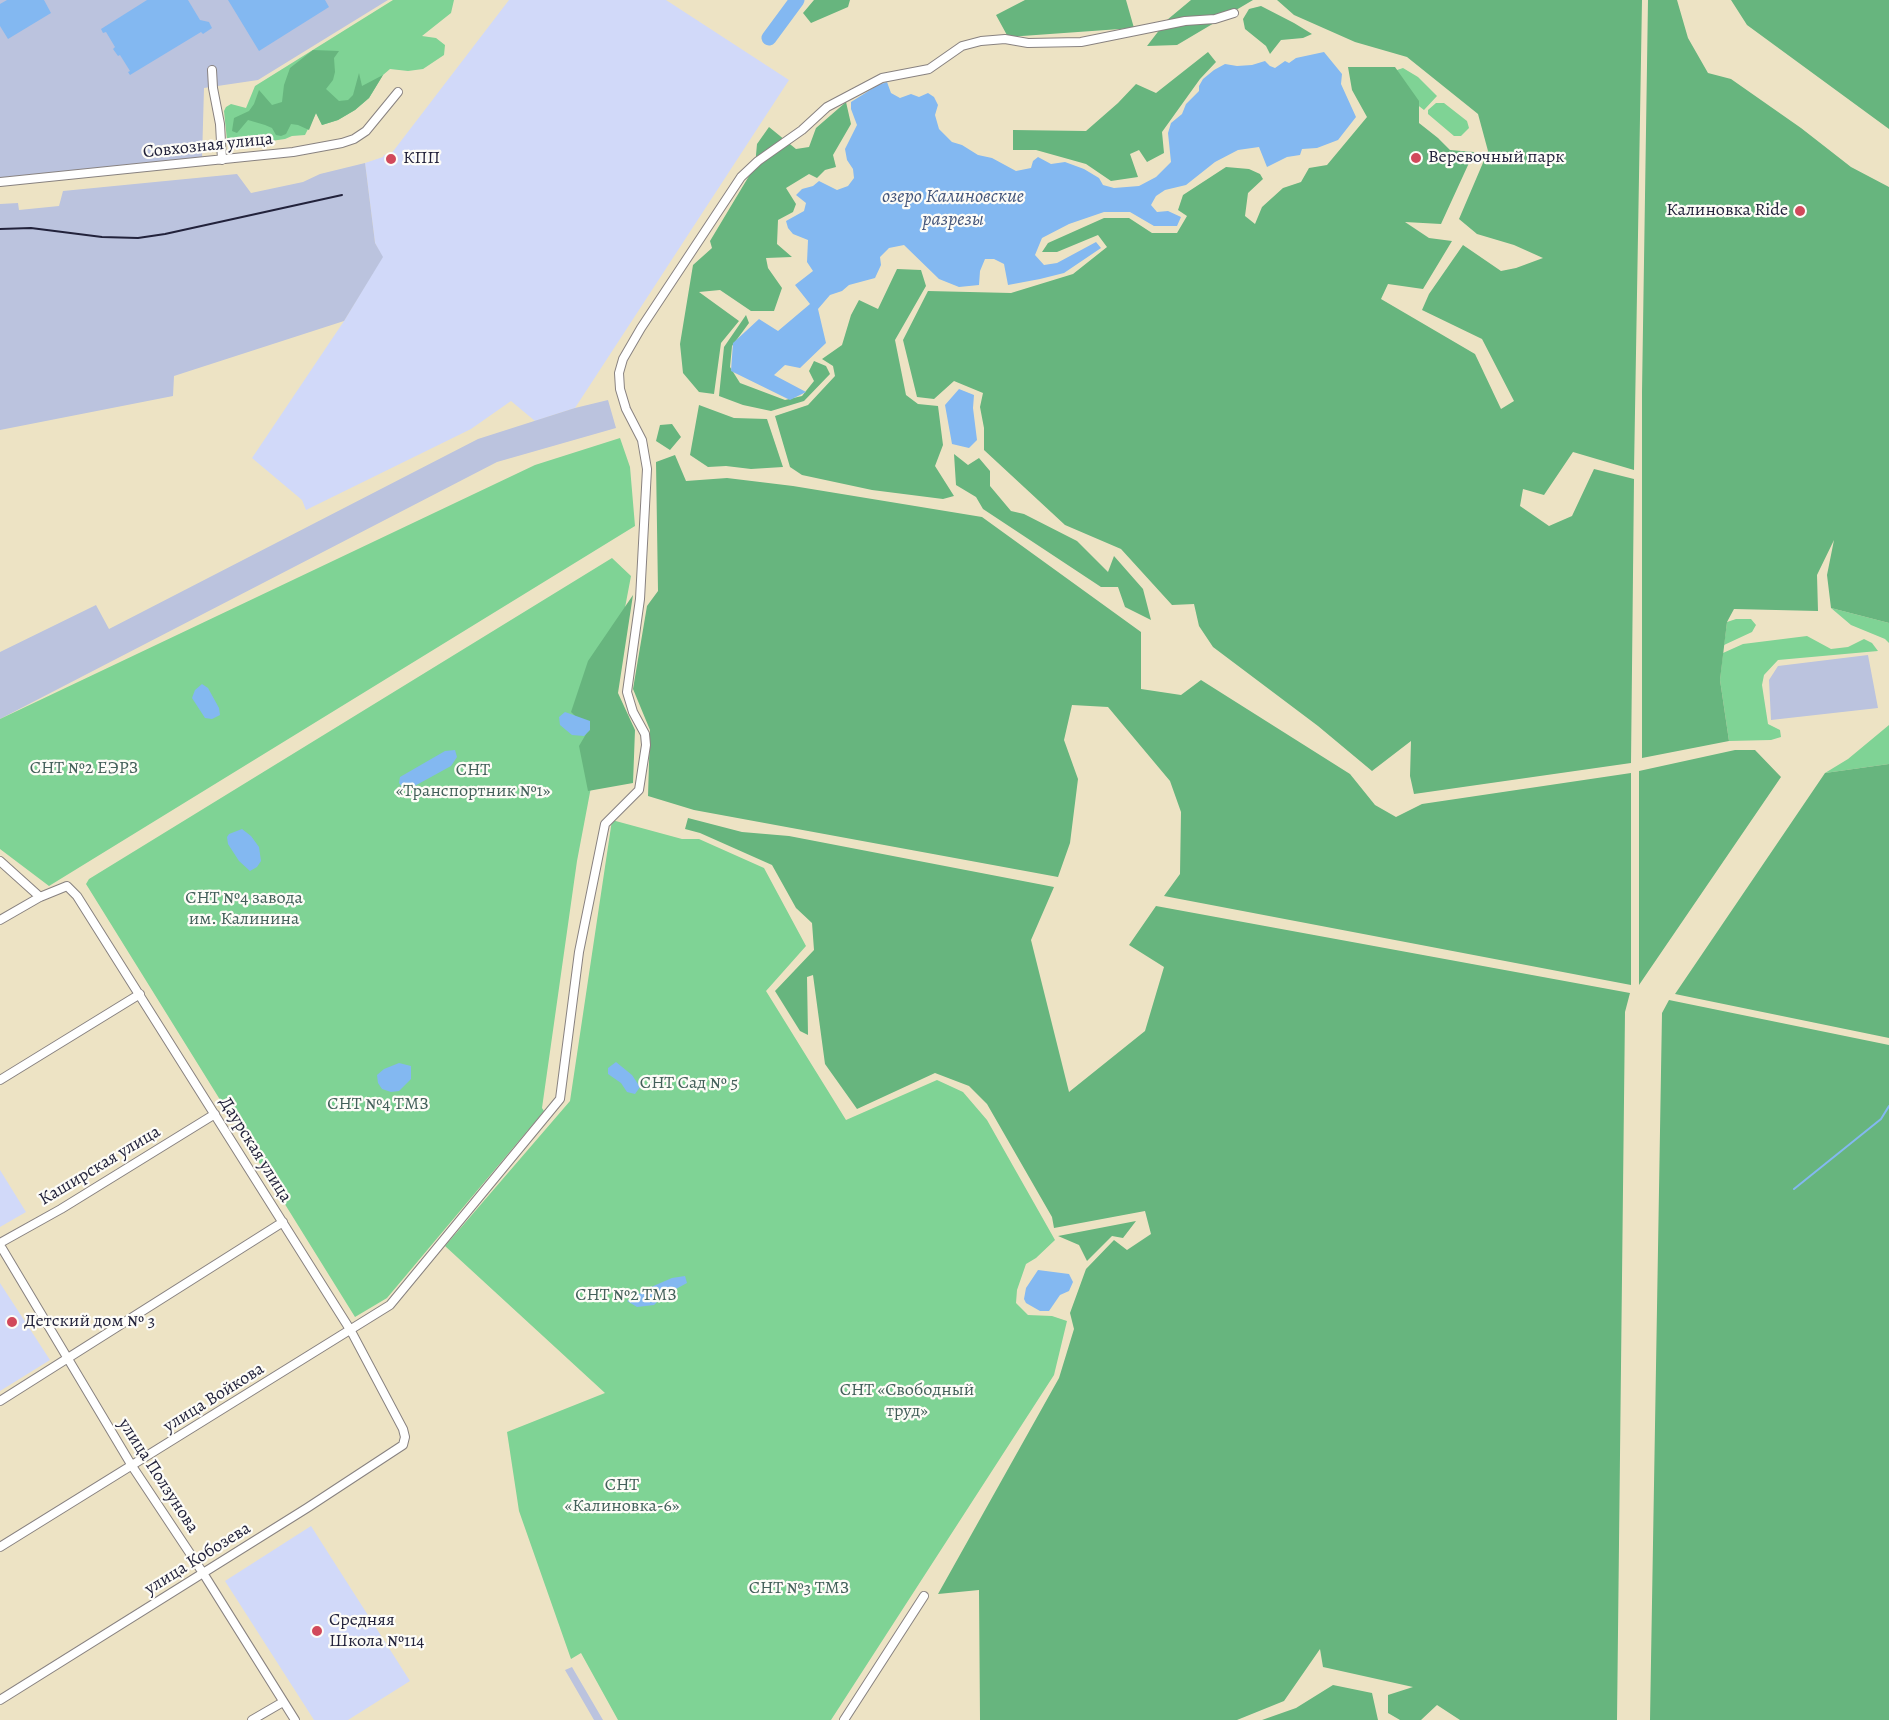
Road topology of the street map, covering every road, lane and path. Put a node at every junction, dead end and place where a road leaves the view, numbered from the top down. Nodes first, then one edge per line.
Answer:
1 (1234, 13) dead end
2 (212, 70) dead end
3 (398, 92) dead end
4 (222, 160) junction
5 (0, 182) edge
6 (0, 861) edge
7 (40, 897) junction
8 (0, 920) edge
9 (140, 994) junction
10 (0, 1080) edge
11 (215, 1114) junction
12 (283, 1222) junction
13 (0, 1244) edge
14 (351, 1331) junction
15 (67, 1359) junction
16 (0, 1401) edge
17 (405, 1437) joint
18 (132, 1466) junction
19 (0, 1547) edge
20 (203, 1573) junction
21 (924, 1596) dead end
22 (0, 1700) edge
23 (283, 1702) junction
24 (252, 1720) edge
25 (295, 1720) edge
26 (844, 1720) edge

1 - 14 street, улица Войкова
2 - 4 street
3 - 4 street, Совхозная улица
4 - 5 street, Совхозная улица
6 - 7 street
7 - 8 street
7 - 9 street, Даурская улица
9 - 10 street
9 - 11 street, Даурская улица
11 - 12 street, Даурская улица
11 - 13 street, Каширская улица
12 - 14 street, Даурская улица
12 - 15 street
13 - 15 street, улица Ползунова
14 - 17 street, Даурская улица
14 - 18 street, улица Войкова
15 - 16 street
15 - 18 street, улица Ползунова
17 - 20 street, улица Кобозева
18 - 19 street, улица Войкова
18 - 20 street, улица Ползунова
20 - 22 street, улица Кобозева
20 - 23 street, улица Ползунова
21 - 26 street
23 - 24 street
23 - 25 street, улица Ползунова

